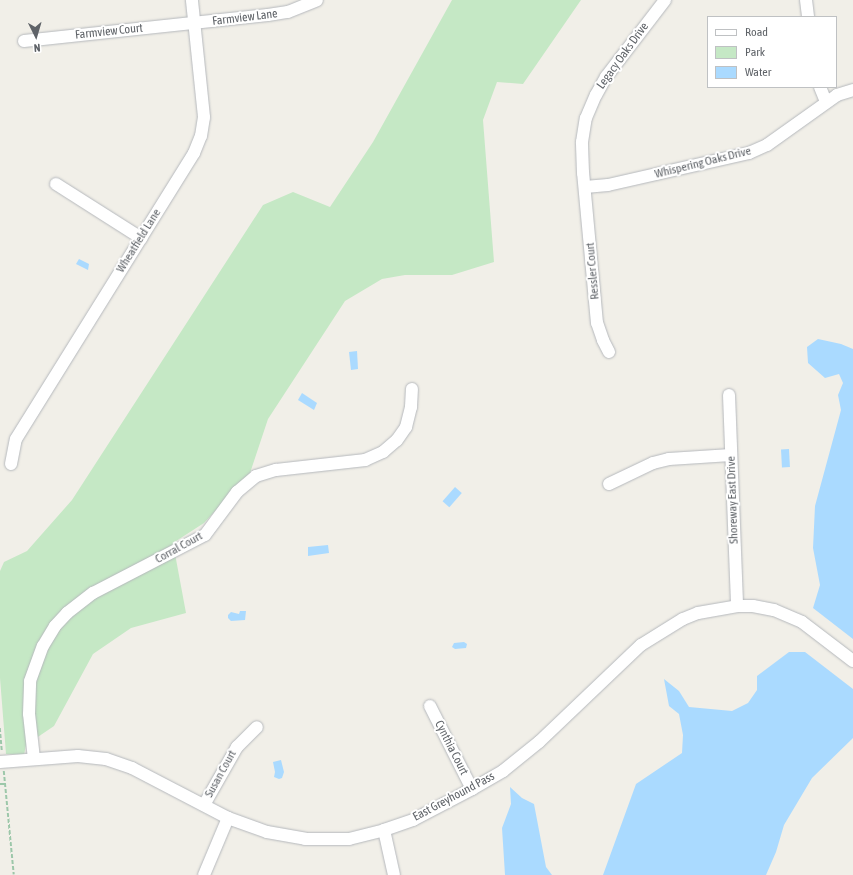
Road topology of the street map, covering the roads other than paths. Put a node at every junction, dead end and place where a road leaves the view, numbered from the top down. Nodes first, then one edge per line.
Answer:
1 (192, 0) edge
2 (317, 0) edge
3 (665, 0) edge
4 (806, 0) edge
5 (808, 16) edge
6 (195, 24) junction
7 (24, 41) dead end
8 (820, 88) edge
9 (853, 90) edge
10 (826, 102) junction
11 (56, 184) dead end
12 (585, 187) junction
13 (141, 238) junction
14 (609, 352) dead end
15 (412, 389) dead end
16 (728, 395) dead end
17 (731, 455) junction
18 (11, 464) dead end
19 (609, 484) dead end
20 (737, 606) junction
21 (853, 661) edge
22 (430, 706) dead end
23 (257, 726) dead end
24 (34, 759) junction
25 (2, 763) edge
26 (472, 789) junction
27 (204, 805) junction
28 (228, 818) junction
29 (384, 830) junction
30 (204, 875) edge
31 (394, 875) edge

1 - 6 street, Wheatfield Lane
2 - 6 street, Farmview Lane
3 - 12 street, Legacy Oaks Drive
4 - 5 street
6 - 7 street, Farmview Court
6 - 13 street, Wheatfield Lane
8 - 10 street
9 - 10 street, Whispering Oaks Drive
10 - 12 street, Whispering Oaks Drive
11 - 13 street
12 - 14 street, Ressler Court
13 - 18 street, Wheatfield Lane
15 - 24 street, Corral Court
16 - 17 street, Shoreway East Drive
17 - 19 street
17 - 20 street, Shoreway East Drive
20 - 21 street, East Greyhound Pass
20 - 26 street, East Greyhound Pass
22 - 26 street, Cynthia Court
23 - 27 street, Susan Court
24 - 25 street, East Greyhound Pass
24 - 27 street, East Greyhound Pass
26 - 29 street, East Greyhound Pass
27 - 28 street, East Greyhound Pass
28 - 29 street, East Greyhound Pass
28 - 30 street
29 - 31 street

